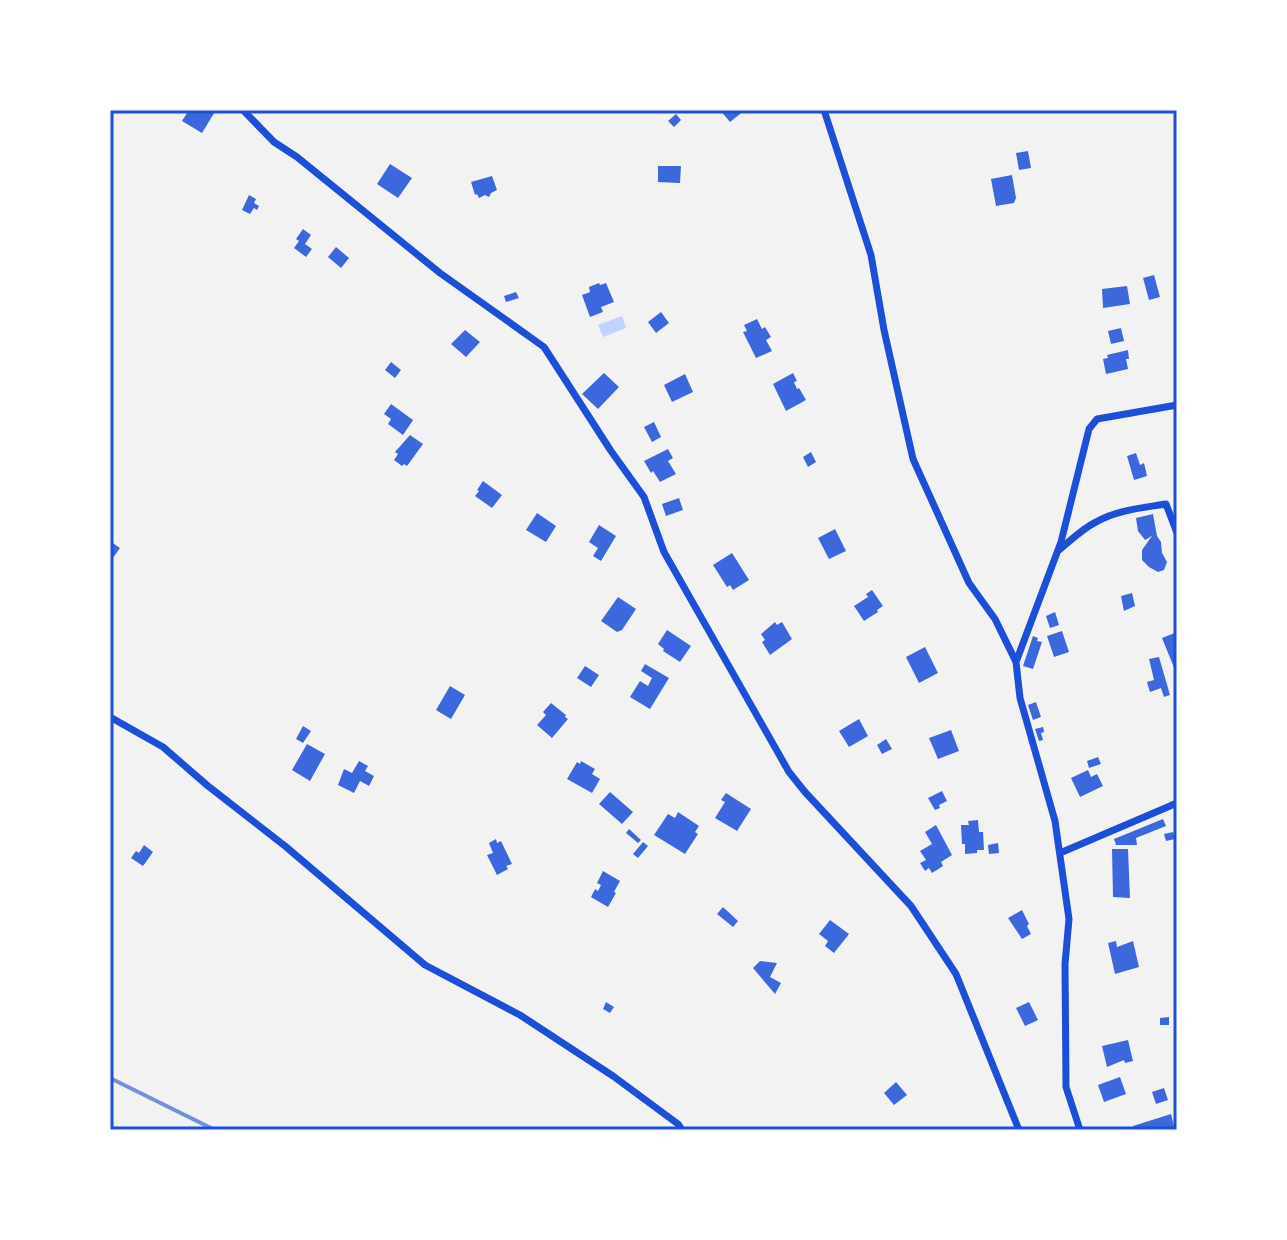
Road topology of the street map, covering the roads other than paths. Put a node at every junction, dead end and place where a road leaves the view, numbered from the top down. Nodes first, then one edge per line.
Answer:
1 (243, 110) edge
2 (824, 110) edge
3 (1177, 405) edge
4 (1177, 533) edge
5 (1057, 552) junction
6 (1016, 662) junction
7 (110, 717) edge
8 (1177, 803) edge
9 (1060, 853) junction
10 (682, 1130) edge
11 (1019, 1130) edge
12 (1080, 1130) edge

1 - 11 street
2 - 6 street
3 - 5 street
4 - 5 street
5 - 6 street
6 - 9 street
7 - 10 street
8 - 9 street
9 - 12 street

